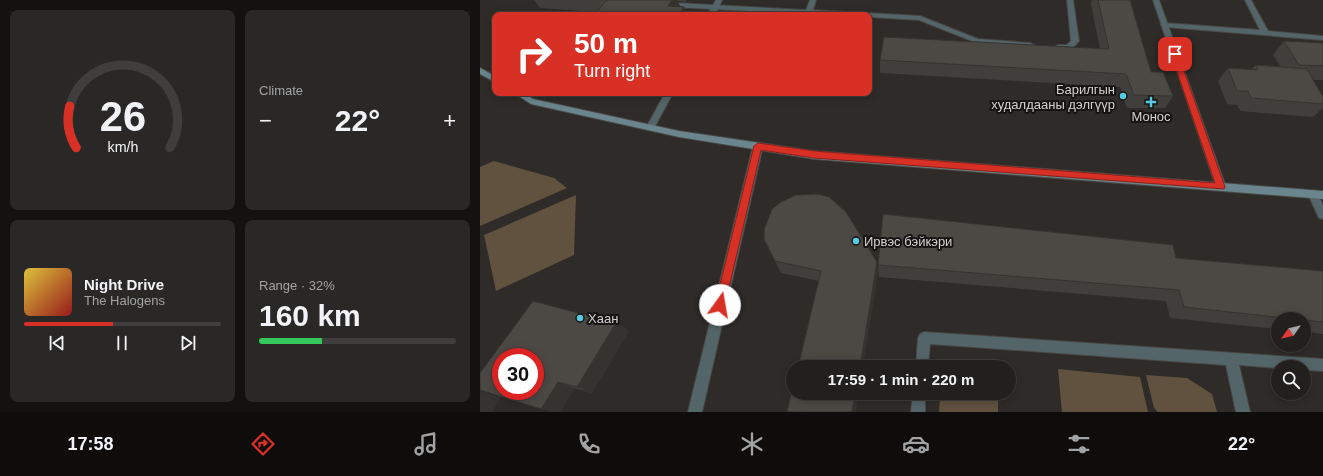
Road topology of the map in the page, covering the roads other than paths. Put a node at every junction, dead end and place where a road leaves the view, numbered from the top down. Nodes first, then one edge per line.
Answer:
1 (653, 0) edge
2 (813, 0) edge
3 (1070, 0) edge
4 (1156, 0) edge
5 (1248, 0) edge
6 (717, 3) edge
7 (712, 12) edge
8 (809, 12) joint
9 (872, 15) edge
10 (1165, 25) junction
11 (1265, 33) junction
12 (1323, 38) edge
13 (480, 70) edge
14 (492, 77) edge
15 (524, 96) edge
16 (667, 96) edge
17 (650, 128) junction
18 (758, 146) junction
19 (1221, 187) junction
20 (1318, 194) edge
21 (1323, 215) edge
22 (1230, 359) junction
23 (922, 360) edge
24 (1323, 365) edge
25 (919, 400) edge
26 (694, 411) edge
27 (918, 412) edge
28 (1244, 412) edge

1 - 6 street
2 - 8 street
3 - 9 street
4 - 10 street
5 - 11 street
6 - 7 street
6 - 8 street
10 - 11 street
10 - 19 street
11 - 12 street
13 - 14 main road
15 - 17 main road
16 - 17 street
17 - 18 main road
18 - 19 main road
18 - 26 street
19 - 20 main road
20 - 21 street
22 - 23 street
22 - 24 street
22 - 28 street
25 - 27 street

